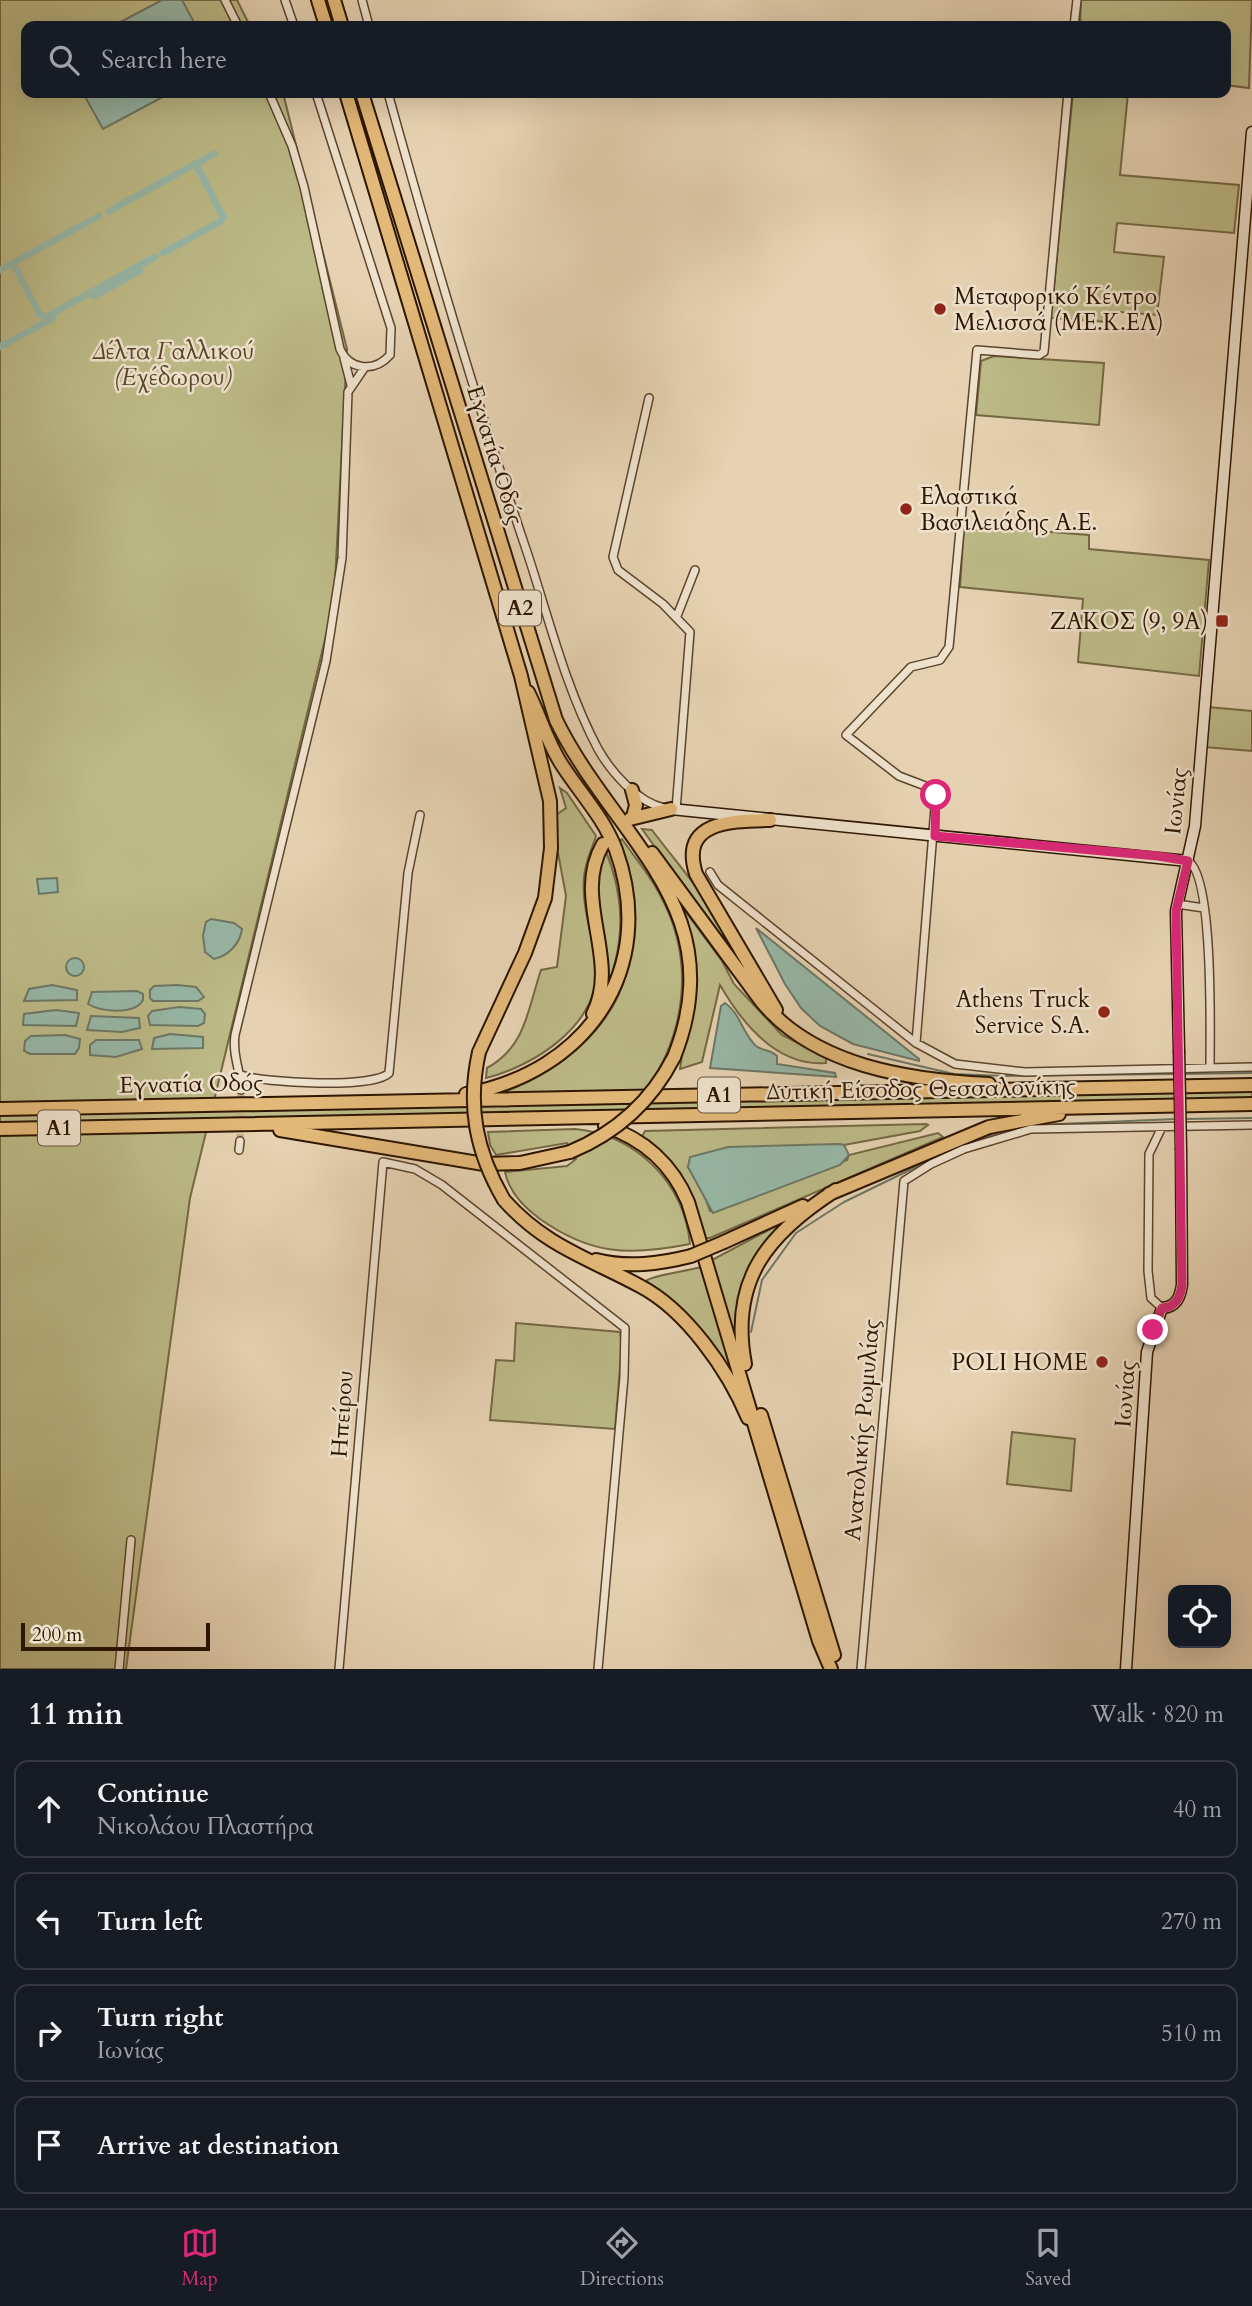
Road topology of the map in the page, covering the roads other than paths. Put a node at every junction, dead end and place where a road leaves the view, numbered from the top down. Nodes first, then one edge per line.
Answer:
1 (225, 0) edge
2 (285, 0) edge
3 (318, 0) edge
4 (334, 0) edge
5 (362, 0) edge
6 (1077, 0) edge
7 (235, 21) edge
8 (292, 21) edge
9 (324, 21) edge
10 (340, 21) edge
11 (368, 21) edge
12 (1075, 21) edge
13 (271, 98) edge
14 (318, 98) edge
15 (348, 98) edge
16 (364, 98) edge
17 (389, 98) edge
18 (1068, 98) edge
19 (1252, 132) edge
20 (344, 358) junction
21 (365, 367) junction
22 (351, 385) junction
23 (649, 398) dead end
24 (695, 570) dead end
25 (677, 616) junction
26 (521, 676) junction
27 (632, 790) junction
28 (673, 809) junction
29 (421, 815) dead end
30 (627, 817) junction
31 (770, 820) junction
32 (935, 836) junction
33 (603, 844) dead end
34 (1188, 861) junction
35 (710, 872) dead end
36 (1177, 904) junction
37 (1204, 908) junction
38 (787, 1028) junction
39 (581, 1035) junction
40 (916, 1043) junction
41 (1252, 1067) edge
42 (1210, 1068) junction
43 (241, 1074) junction
44 (1252, 1085) edge
45 (241, 1090) tunnel mouth
46 (1055, 1090) junction
47 (382, 1102) junction
48 (1252, 1104) edge
49 (1099, 1106) junction
50 (0, 1109) edge
51 (549, 1120) junction
52 (256, 1125) junction
53 (1252, 1125) edge
54 (1162, 1127) junction
55 (0, 1129) edge
56 (836, 1190) junction
57 (576, 1255) junction
58 (1162, 1308) junction
59 (763, 1454) junction
60 (131, 1540) dead end
61 (119, 1669) edge
62 (339, 1669) edge
63 (598, 1669) edge
64 (831, 1669) edge
65 (839, 1669) edge
66 (860, 1669) edge
67 (1126, 1669) edge

1 - 7 street
2 - 8 street
3 - 9 highway
4 - 10 highway
5 - 11 street
6 - 12 street
13 - 20 street
14 - 21 street
15 - 26 highway, Εγνατία Οδός / Α2
16 - 30 highway, Εγνατία Οδός / Α2
17 - 27 street
18 - 32 street
19 - 34 street, Ιωνίας
20 - 21 street
20 - 22 street
21 - 22 street
22 - 43 street
23 - 25 street
24 - 25 street
25 - 28 street
26 - 39 highway, Α2
26 - 57 highway, bridge
27 - 28 street
27 - 30 highway
28 - 30 highway
28 - 31 street
29 - 43 street
30 - 38 highway
30 - 52 highway, Α2, bridge
31 - 32 street
31 - 38 highway
32 - 34 street
32 - 40 street
33 - 39 highway
34 - 36 street, Ιωνίας
34 - 37 street
35 - 40 street
36 - 37 street
36 - 58 street, Ιωνίας, bridge
37 - 42 street
38 - 46 highway
39 - 47 highway, Α2
40 - 42 street
41 - 42 street
43 - 45 street
44 - 46 highway, Δυτική Είσοδος Θεσσαλονίκης / Α1
46 - 47 highway, Δυτική Είσοδος Θεσσαλονίκης / Α1
47 - 50 highway, Εγνατία Οδός / Α1
48 - 49 highway, Δυτική Είσοδος Θεσσαλονίκης / Α1
49 - 51 highway, Δυτική Είσοδος Θεσσαλονίκης / Α1
49 - 56 highway
51 - 52 highway, Δυτική Είσοδος Θεσσαλονίκης / Α1
51 - 59 highway
52 - 55 highway, Εγνατία Οδός / Α1
53 - 54 street
54 - 58 street
54 - 66 street, Ανατολικής Ρωμυλίας
56 - 57 highway, bridge
56 - 65 highway
57 - 59 highway
58 - 67 street, Ιωνίας
59 - 64 highway
60 - 61 street
62 - 63 street, Ηπείρου

